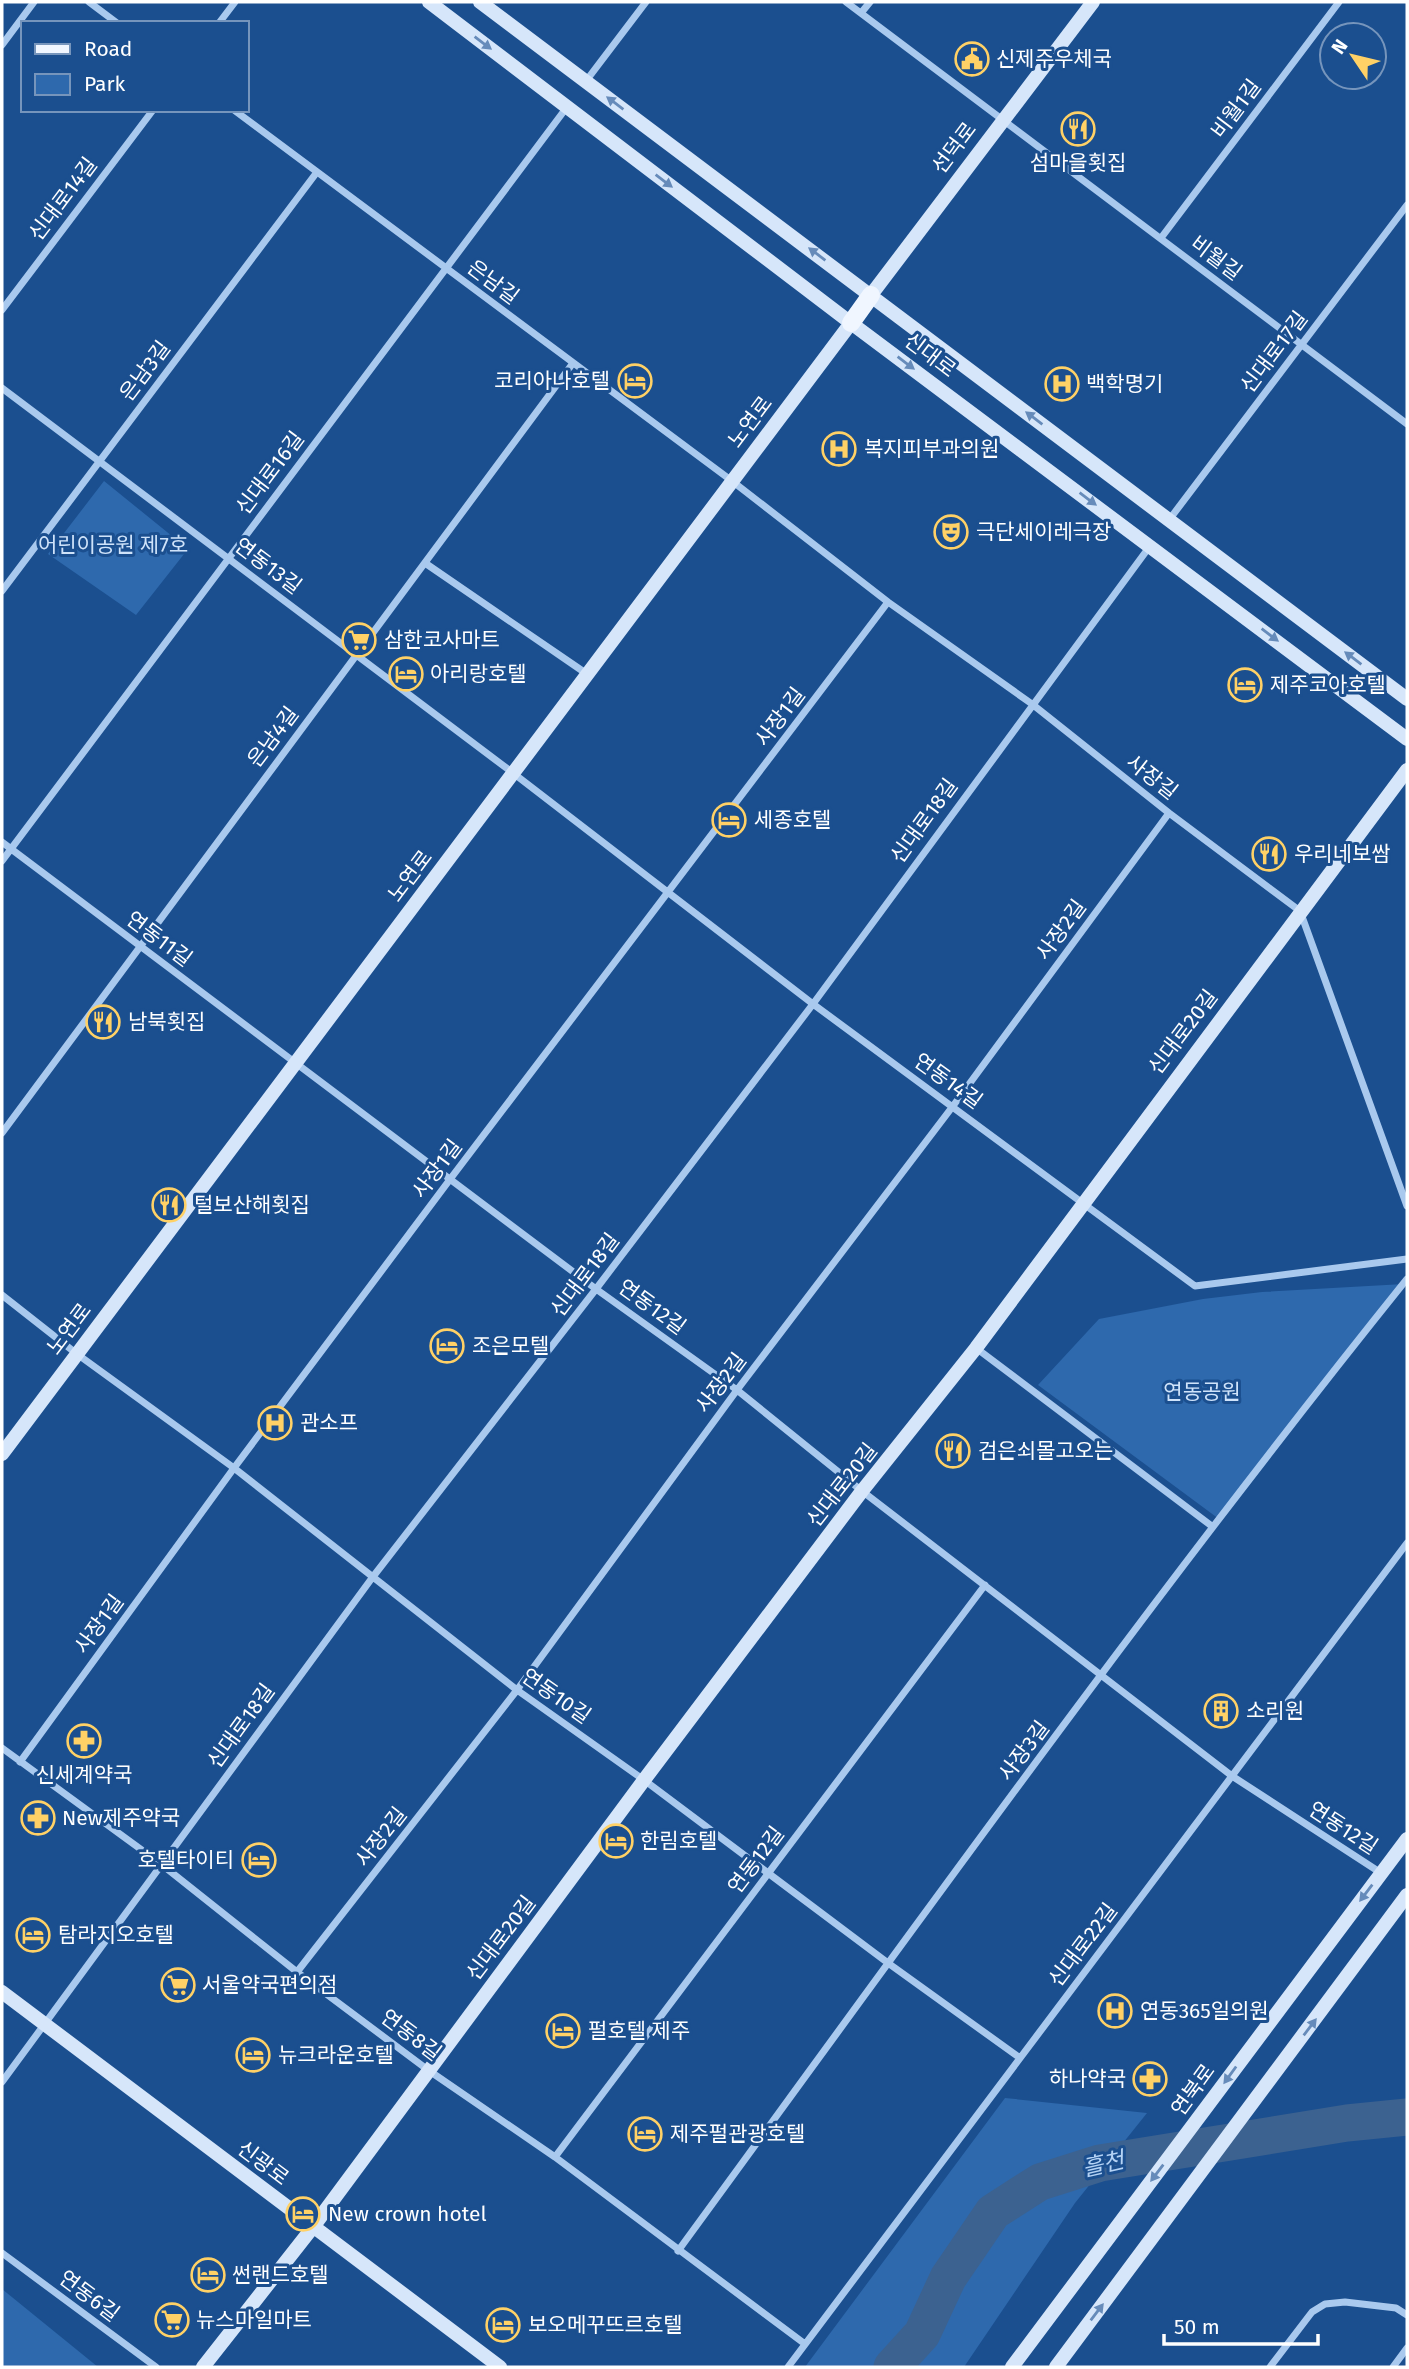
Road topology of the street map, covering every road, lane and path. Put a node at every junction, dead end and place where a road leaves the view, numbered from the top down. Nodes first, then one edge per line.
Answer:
1 (34, 2) edge
2 (89, 2) edge
3 (235, 2) edge
4 (429, 2) edge
5 (480, 2) edge
6 (646, 2) edge
7 (846, 2) edge
8 (870, 2) edge
9 (1093, 2) edge
10 (1339, 2) edge
11 (861, 13) junction
12 (114, 21) edge
13 (221, 21) edge
14 (2, 44) edge
15 (586, 81) junction
16 (567, 107) junction
17 (151, 112) edge
18 (237, 112) edge
19 (1004, 120) junction
20 (317, 172) junction
21 (1407, 205) edge
22 (1161, 238) junction
23 (446, 268) junction
24 (871, 295) junction
25 (2, 310) edge
26 (851, 323) junction
27 (1302, 344) junction
28 (573, 363) junction
29 (2, 388) edge
30 (1407, 424) edge
31 (99, 462) junction
32 (732, 481) junction
33 (1169, 520) junction
34 (1151, 545) junction
35 (228, 559) junction
36 (425, 563) junction
37 (2, 592) edge
38 (888, 602) junction
39 (356, 655) junction
40 (587, 674) junction
41 (1407, 699) edge
42 (1031, 704) junction
43 (1407, 739) edge
44 (1407, 770) edge
45 (513, 773) junction
46 (1169, 813) junction
47 (2, 842) edge
48 (11, 849) junction
49 (2, 861) edge
50 (668, 894) junction
51 (1300, 911) junction
52 (140, 947) junction
53 (813, 1004) junction
54 (295, 1064) junction
55 (953, 1106) junction
56 (2, 1133) edge
57 (451, 1178) junction
58 (1083, 1202) junction
59 (1407, 1206) edge
60 (1407, 1259) edge
61 (1407, 1279) edge
62 (596, 1289) junction
63 (2, 1295) edge
64 (976, 1348) junction
65 (77, 1354) junction
66 (737, 1390) junction
67 (2, 1454) edge
68 (234, 1468) junction
69 (862, 1491) junction
70 (1213, 1527) junction
71 (1407, 1543) edge
72 (372, 1578) junction
73 (985, 1585) junction
74 (1102, 1674) junction
75 (517, 1690) junction
76 (2, 1748) edge
77 (20, 1762) junction
78 (1232, 1776) junction
79 (645, 1780) junction
80 (1407, 1839) edge
81 (161, 1864) junction
82 (768, 1873) junction
83 (1381, 1873) junction
84 (1407, 1895) edge
85 (888, 1963) junction
86 (297, 1972) junction
87 (2, 1992) edge
88 (44, 2024) junction
89 (1020, 2058) junction
90 (428, 2070) junction
91 (2, 2082) edge
92 (555, 2157) junction
93 (313, 2227) junction
94 (678, 2251) junction
95 (2, 2253) edge
96 (1407, 2315) edge
97 (805, 2344) junction
98 (1407, 2348) edge
99 (156, 2367) edge
100 (203, 2367) edge
101 (500, 2367) edge
102 (788, 2367) edge
103 (1012, 2367) edge
104 (1056, 2367) edge
105 (1270, 2367) edge
106 (1393, 2367) edge

1 - 14 street
2 - 12 street
3 - 13 street
4 -> 16 main road, 신대로
5 - 15 main road, 신대로
6 - 15 street
7 - 11 street, 비월길
8 - 11 street
9 - 19 main road, 선덕로
10 - 22 street, 비월1길
11 - 19 street, 비월길
24 -> 15 main road, 신대로
16 - 23 street, 신대로16길
16 -> 26 main road, 신대로
17 - 25 street, 신대로14길
18 - 20 street, 은남길
19 - 22 street, 비월길
19 - 24 main road, 선덕로
20 - 23 street, 은남길
20 - 31 street, 은남3길
21 - 27 street, 신대로17길
22 - 27 street, 비월길
23 - 28 street, 은남길
23 - 35 street, 신대로16길
24 - 26 main road, 선덕로
33 -> 24 main road, 신대로
26 - 32 main road, 노연로
26 -> 34 main road, 신대로
27 - 30 street, 비월길
27 - 33 street, 신대로17길
28 - 32 street, 은남길
28 - 36 street, 은남4길
29 - 31 street, 연동13길
31 - 35 street, 연동13길
31 - 37 street, 은남3길
32 - 38 street, 사장길
32 - 40 main road, 노연로
41 -> 33 main road, 신대로
34 - 42 street, 신대로18길
34 -> 43 main road, 신대로
35 - 39 street, 연동13길
35 - 48 street, 신대로16길
36 - 39 street, 은남4길
36 - 40 street
38 - 42 street, 사장길
38 - 50 street, 사장1길
39 - 45 street, 연동13길
39 - 52 street, 은남4길
40 - 45 main road, 노연로
42 - 46 street, 사장길
42 - 53 street, 신대로18길
44 - 51 main road, 신대로20길
45 - 50 street, 연동14길
45 - 54 main road, 노연로
46 - 51 street, 사장길
46 - 55 street, 사장2길
47 - 48 street, 연동11길
48 - 49 street, 신대로16길
48 - 52 street, 연동11길
50 - 53 street, 연동14길
50 - 57 street, 사장1길
51 - 58 main road, 신대로20길
51 - 59 street
52 - 54 street, 연동11길
52 - 56 street, 은남4길
53 - 55 street, 연동14길
53 - 62 street, 신대로18길
54 - 57 street, 연동12길
54 - 65 main road, 노연로
55 - 58 street, 연동14길
55 - 66 street, 사장2길
57 - 62 street, 연동12길
57 - 68 street, 사장1길
58 - 60 street, 연동14길
58 - 64 main road, 신대로20길
61 - 70 street, 사장3길
62 - 66 street, 연동12길
62 - 72 street, 신대로18길
63 - 65 street, 연동10길
64 - 69 main road, 신대로20길
64 - 70 street
65 - 67 main road, 노연로
65 - 68 street, 연동10길
66 - 69 street, 연동12길
66 - 75 street, 사장2길
68 - 72 street, 연동10길
68 - 77 street, 사장1길
69 - 73 street, 연동12길
69 - 79 main road, 신대로20길
70 - 74 street, 사장3길
71 - 78 street, 신대로22길
72 - 75 street, 연동10길
72 - 81 street, 신대로18길
73 - 74 street, 연동12길
73 - 82 street, 연동12길
74 - 78 street, 연동12길
74 - 85 street, 사장3길
75 - 79 street, 연동10길
75 - 86 street, 사장2길
76 - 77 street, 연동8길
77 - 81 street, 연동8길
78 - 83 street, 연동12길
78 - 89 street, 신대로22길
79 - 82 street, 연동10길
79 - 90 main road, 신대로20길
80 - 83 main road, 연북로
81 - 86 street, 연동8길
81 - 88 street, 신대로18길
82 - 85 street, 연동10길
82 - 92 street, 연동12길
83 -> 103 main road, 연북로
104 -> 84 main road
85 - 89 street, 연동10길
85 - 94 street, 사장3길
86 - 90 street, 연동8길
87 - 88 main road, 신광로
88 - 91 street, 신대로18길
88 - 93 main road, 신광로
89 - 97 street, 신대로22길
90 - 92 street, 연동8길
90 - 93 main road, 신대로20길
92 - 94 street, 연동8길
93 - 100 main road, 신대로20길
93 - 101 main road, 신광로
94 - 97 street, 연동8길
95 - 99 street, 연동6길
96 - 105 street
97 - 102 street, 신대로22길
98 - 106 street

